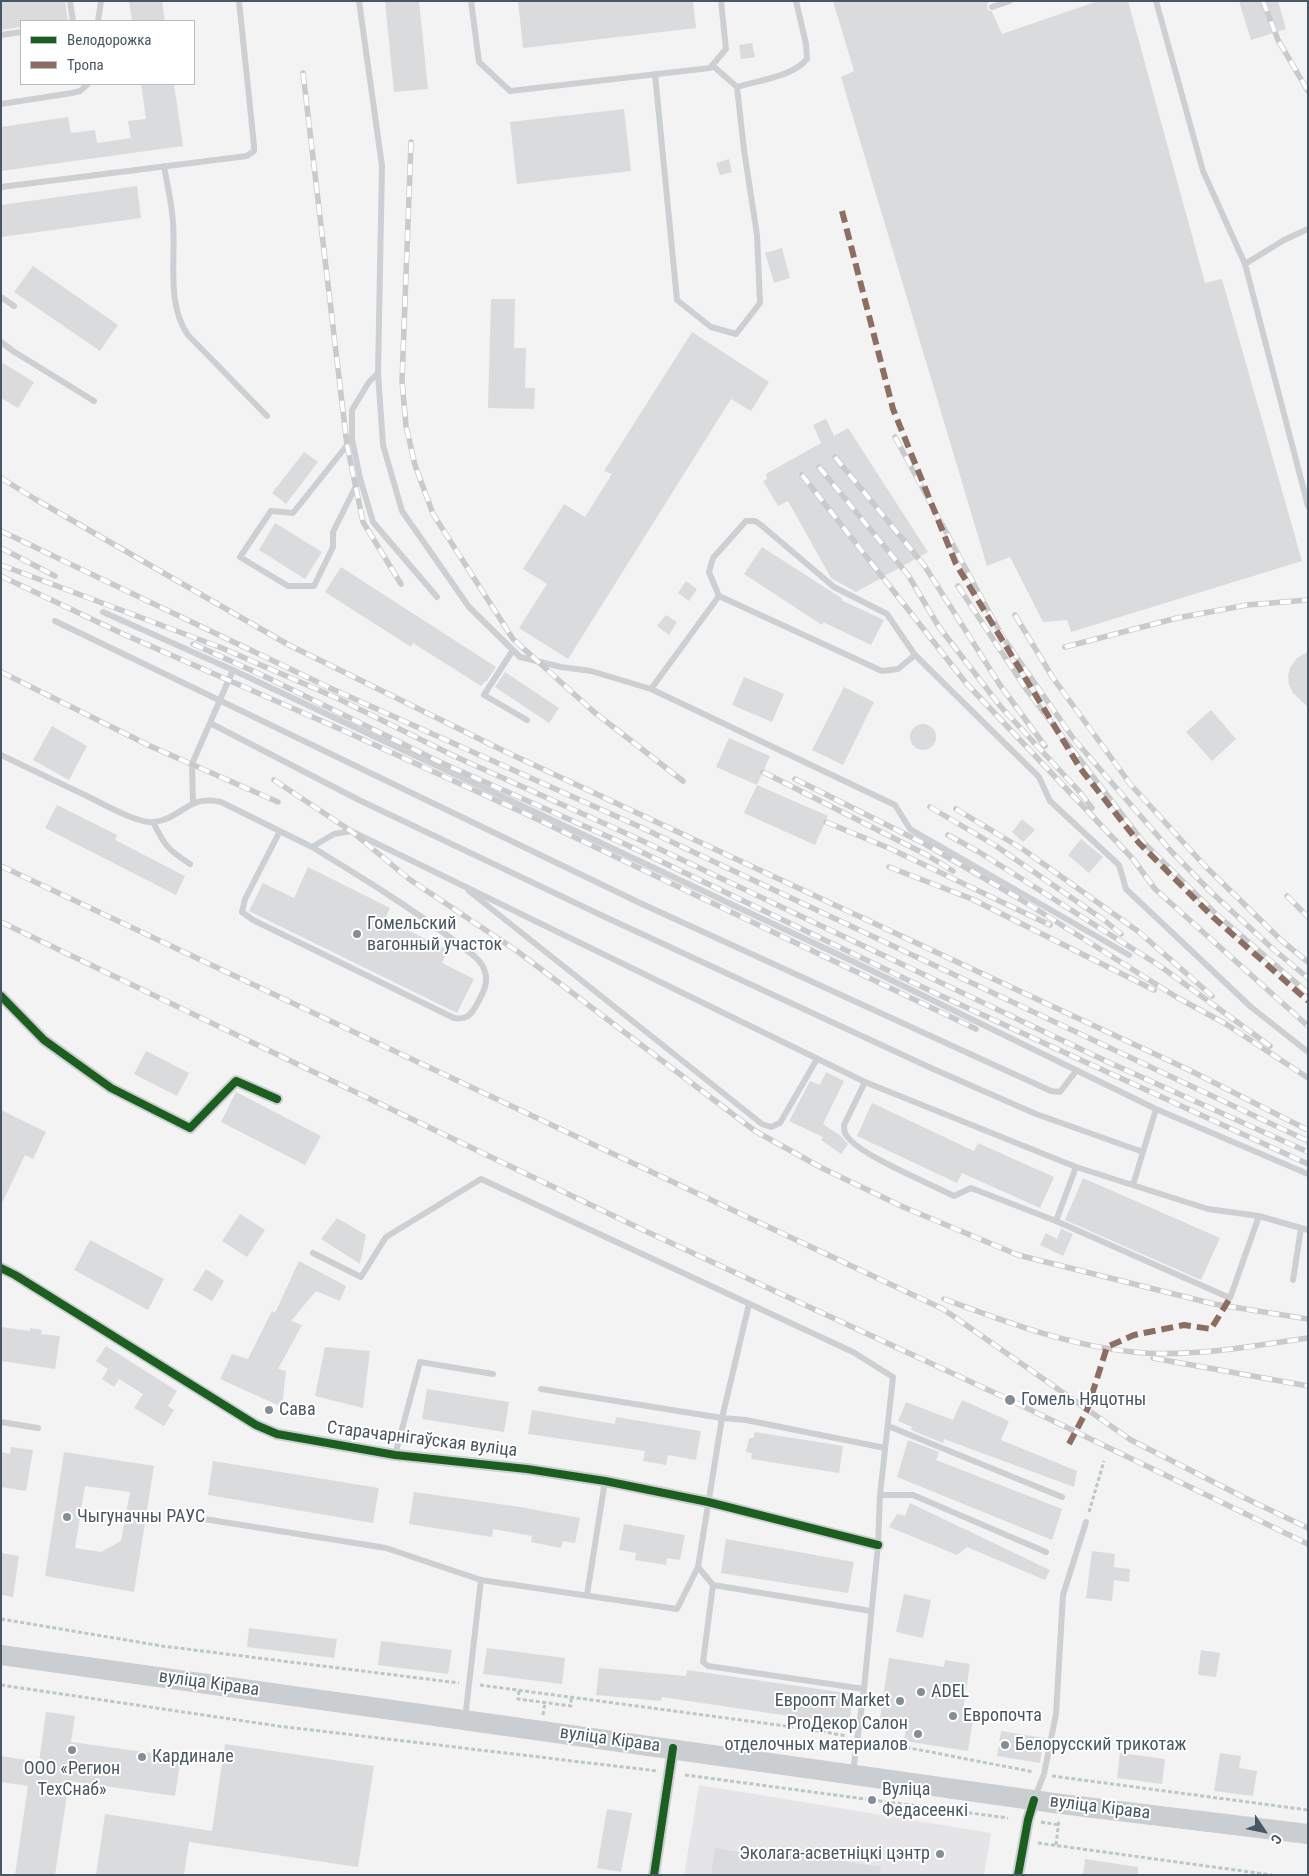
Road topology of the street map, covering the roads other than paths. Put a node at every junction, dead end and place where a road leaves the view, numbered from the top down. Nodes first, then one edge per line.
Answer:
1 (70, 1) edge
2 (100, 1) edge
3 (239, 1) edge
4 (359, 1) edge
5 (471, 1) edge
6 (721, 1) edge
7 (796, 1) edge
8 (1010, 1) edge
9 (1156, 1) edge
10 (992, 7) dead end
11 (73, 20) edge
12 (98, 20) edge
13 (20, 32) edge
14 (1, 35) edge
15 (712, 65) junction
16 (655, 74) junction
17 (87, 85) edge
18 (737, 87) junction
19 (1, 104) edge
20 (164, 166) junction
21 (1, 187) edge
22 (1308, 229) edge
23 (1245, 264) junction
24 (1, 297) edge
25 (14, 306) dead end
26 (1, 342) edge
27 (378, 373) junction
28 (94, 402) dead end
29 (267, 416) dead end
30 (352, 440) junction
31 (360, 478) junction
32 (1308, 506) edge
33 (719, 596) junction
34 (437, 597) dead end
35 (103, 612) dead end
36 (55, 621) dead end
37 (513, 650) junction
38 (915, 655) junction
39 (233, 670) junction
40 (651, 688) junction
41 (220, 700) junction
42 (527, 720) dead end
43 (210, 723) junction
44 (1, 755) edge
45 (193, 803) junction
46 (153, 822) junction
47 (280, 831) junction
48 (312, 847) junction
49 (190, 864) dead end
50 (458, 883) junction
51 (1129, 955) dead end
52 (1, 996) edge
53 (1308, 1052) edge
54 (818, 1059) junction
55 (1076, 1071) junction
56 (865, 1082) junction
57 (277, 1099) dead end
58 (1156, 1109) junction
59 (1143, 1152) junction
60 (1076, 1167) junction
61 (1308, 1174) edge
62 (1133, 1185) junction
63 (1259, 1216) junction
64 (1056, 1221) junction
65 (1304, 1229) edge
66 (313, 1253) dead end
67 (1, 1268) edge
68 (1293, 1280) dead end
69 (749, 1304) junction
70 (493, 1374) dead end
71 (542, 1389) dead end
72 (722, 1418) junction
73 (1, 1422) edge
74 (888, 1426) junction
75 (38, 1428) dead end
76 (885, 1448) junction
77 (396, 1455) junction
78 (605, 1481) junction
79 (880, 1495) junction
80 (1062, 1497) dead end
81 (708, 1502) junction
82 (204, 1519) dead end
83 (1086, 1522) road end
84 (878, 1545) junction
85 (1046, 1552) dead end
86 (698, 1567) junction
87 (481, 1580) junction
88 (713, 1585) junction
89 (587, 1595) junction
90 (871, 1611) junction
91 (1, 1655) edge
92 (864, 1689) junction
93 (465, 1720) junction
94 (673, 1748) junction
95 (853, 1774) junction
96 (1034, 1800) junction
97 (1308, 1834) edge
98 (654, 1875) edge
99 (1018, 1875) edge

1 - 11 lane
2 - 12 lane
3 - 20 lane
4 - 27 lane
5 - 16 lane
6 - 15 lane
7 - 18 lane
8 - 10 lane
9 - 23 lane
13 - 14 lane
15 - 16 lane
15 - 18 lane
16 - 18 lane
17 - 19 lane
20 - 21 lane
20 - 29 lane
22 - 23 lane
23 - 32 lane
24 - 25 lane
26 - 28 lane
27 - 30 lane
27 - 37 lane
30 - 31 lane
30 - 31 lane
31 - 34 lane
33 - 38 lane
33 - 38 lane
33 - 40 lane
35 - 39 lane
36 - 41 lane
37 - 40 lane
37 - 42 lane
38 - 53 lane
39 - 41 lane
39 - 55 lane
40 - 51 lane
41 - 43 lane
41 - 55 lane
43 - 45 lane
43 - 59 lane
44 - 46 lane
45 - 46 lane
45 - 47 lane
46 - 49 lane
47 - 48 lane
47 - 48 lane
48 - 50 lane
50 - 54 lane
50 - 54 lane
52 - 57 street
54 - 56 lane
55 - 58 lane
56 - 60 lane
56 - 64 lane
58 - 59 lane
58 - 61 lane
59 - 62 lane
60 - 62 lane
60 - 64 lane
62 - 63 lane
63 - 64 lane
63 - 65 lane
65 - 68 lane
66 - 69 lane
67 - 77 street, Старачарнігаўская вуліца
69 - 72 lane
69 - 74 lane
70 - 77 lane
71 - 72 lane
72 - 76 lane
72 - 81 lane
73 - 75 lane
74 - 76 lane
74 - 80 lane
76 - 79 lane
77 - 78 street, Старачарнігаўская вуліца
78 - 81 street, Старачарнігаўская вуліца
78 - 89 lane
79 - 84 lane
79 - 85 lane
81 - 84 street, Старачарнігаўская вуліца
81 - 86 lane
82 - 87 lane
83 - 96 lane
84 - 90 lane
86 - 88 lane
86 - 89 lane
87 - 89 lane
87 - 93 lane
88 - 90 lane
88 - 92 lane
90 - 92 lane
91 - 93 main road, вуліца Кірава
92 - 95 lane
93 - 94 main road, вуліца Кірава
94 - 95 main road, вуліца Кірава
94 - 98 street
95 - 96 main road, вуліца Кірава
96 - 97 main road, вуліца Кірава
96 - 99 street

